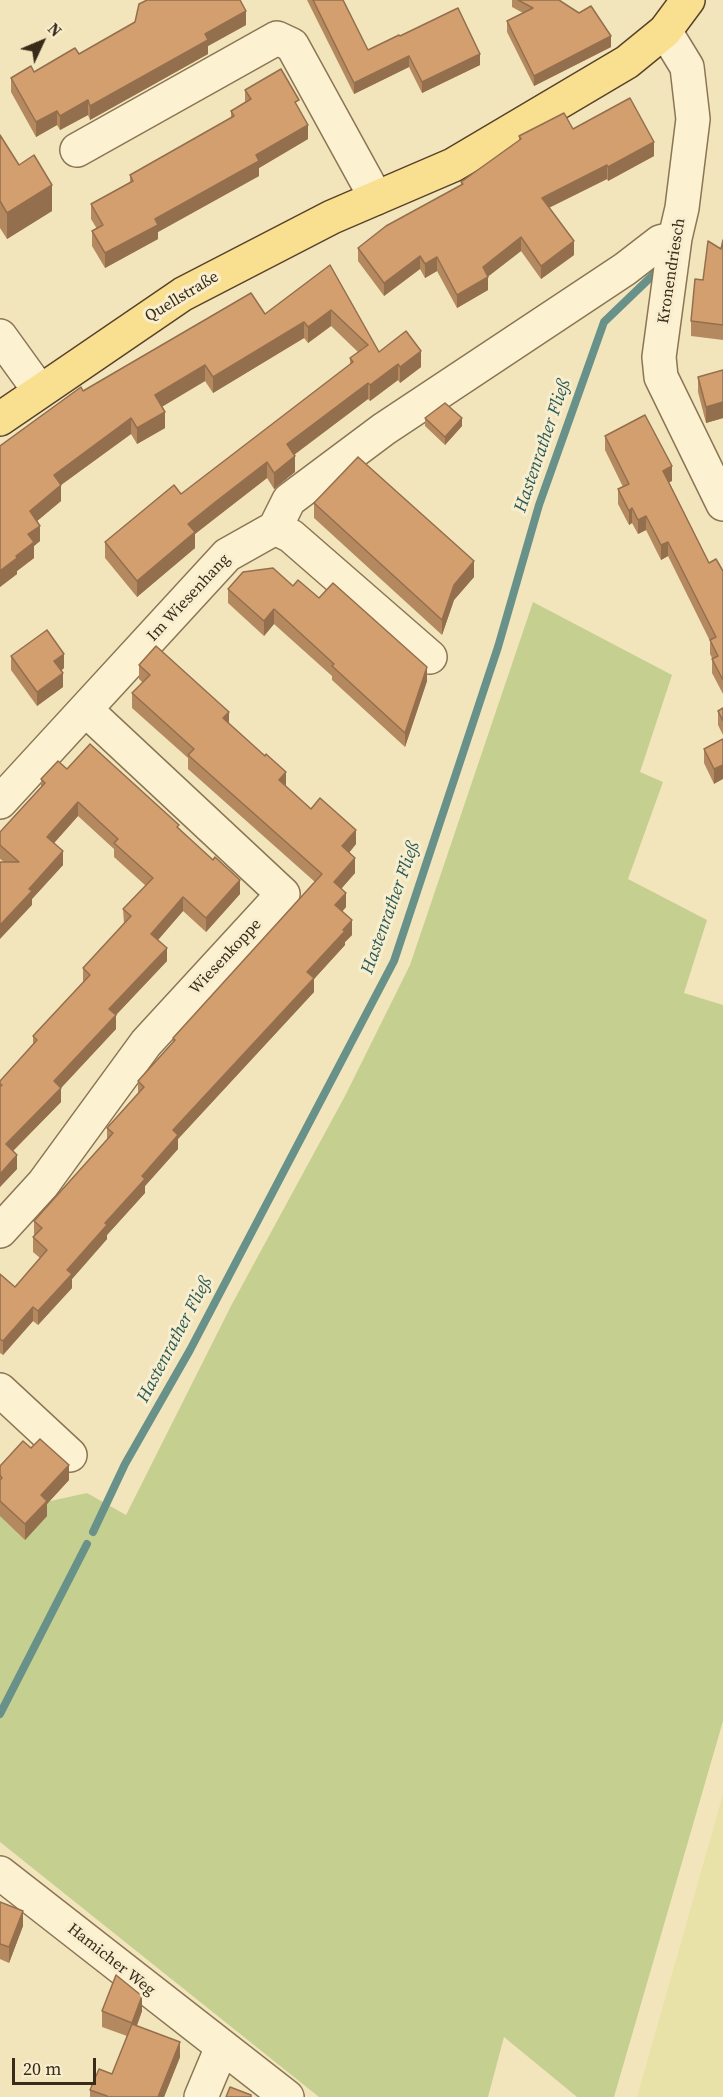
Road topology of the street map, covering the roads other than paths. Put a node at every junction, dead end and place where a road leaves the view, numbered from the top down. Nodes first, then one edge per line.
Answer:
1 (688, 0) edge
2 (665, 31) junction
3 (77, 150) dead end
4 (376, 198) junction
5 (675, 238) junction
6 (0, 336) edge
7 (39, 390) junction
8 (0, 419) edge
9 (723, 504) edge
10 (274, 528) junction
11 (430, 657) dead end
12 (86, 710) junction
13 (0, 802) edge
14 (0, 1231) edge
15 (0, 1390) edge
16 (70, 1455) dead end
17 (0, 1873) edge
18 (222, 2047) junction
19 (201, 2097) edge
20 (287, 2097) edge

1 - 2 main road, Quellstraße
2 - 4 main road, Quellstraße
2 - 5 street, Kronendriesch
3 - 4 street
4 - 7 main road, Quellstraße
5 - 9 street, Kronendriesch
5 - 10 street
6 - 7 street
7 - 8 main road, Quellstraße
10 - 11 street
10 - 12 street, Im Wiesenhang
12 - 13 street, Im Wiesenhang
12 - 14 street, Wiesenkoppe
15 - 16 street
17 - 18 street, Hamicher Weg
18 - 19 street
18 - 20 street, Hamicher Weg

